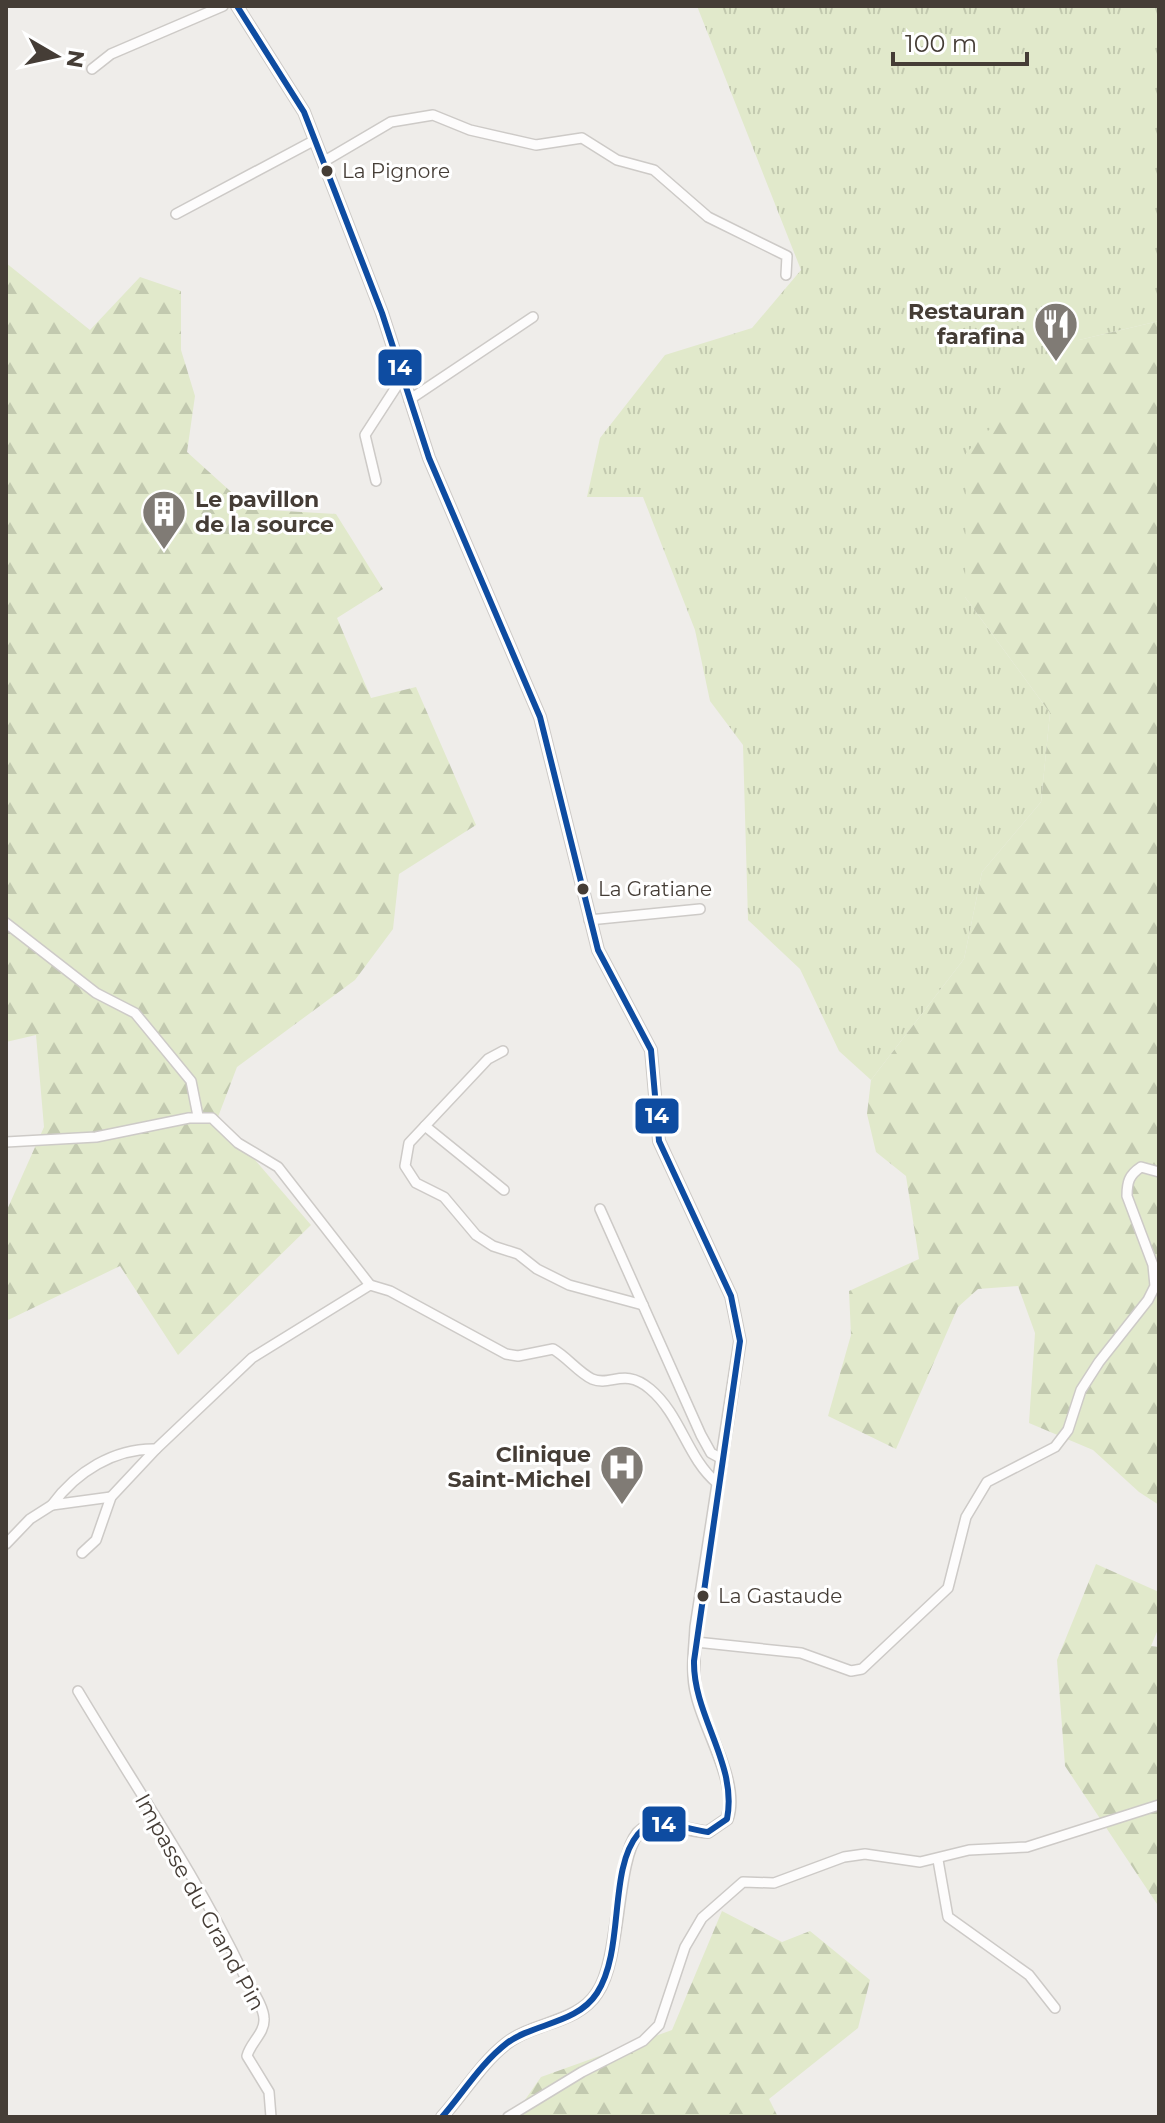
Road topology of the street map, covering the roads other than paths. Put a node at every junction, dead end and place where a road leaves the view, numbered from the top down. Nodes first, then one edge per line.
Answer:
1 (223, 6) edge
2 (237, 6) edge
3 (92, 69) dead end
4 (315, 140) junction
5 (323, 162) junction
6 (176, 214) dead end
7 (786, 275) dead end
8 (533, 317) dead end
9 (402, 378) junction
10 (409, 400) junction
11 (376, 481) dead end
12 (700, 909) dead end
13 (589, 920) junction
14 (6, 923) edge
15 (503, 1051) dead end
16 (198, 1116) junction
17 (425, 1126) junction
18 (6, 1142) edge
19 (1159, 1172) edge
20 (504, 1190) dead end
21 (600, 1209) dead end
22 (370, 1285) junction
23 (643, 1305) junction
24 (701, 1435) junction
25 (725, 1440) junction
26 (156, 1449) junction
27 (722, 1459) junction
28 (717, 1483) junction
29 (111, 1497) junction
30 (52, 1505) junction
31 (6, 1544) edge
32 (82, 1553) dead end
33 (696, 1642) junction
34 (78, 1691) dead end
35 (1159, 1805) edge
36 (938, 1860) junction
37 (1055, 2008) dead end
38 (271, 2117) edge
39 (442, 2117) edge
40 (508, 2117) edge

1 - 3 street
2 - 4 street
4 - 5 street
4 - 6 street
5 - 7 street
5 - 9 street
8 - 10 street
9 - 10 street
9 - 11 street
10 - 13 street
12 - 13 street
13 - 25 street
14 - 16 street
15 - 17 street
16 - 18 street
16 - 22 street
17 - 20 street
17 - 23 street
19 - 33 street
21 - 23 street
22 - 26 street
22 - 28 street
23 - 24 street
24 - 25 street
24 - 27 street
25 - 27 street
26 - 29 street
26 - 30 street
27 - 28 street
28 - 33 street
29 - 30 street
29 - 32 street
30 - 31 street
33 - 39 street
34 - 38 street, Impasse du Grand Pin
35 - 36 street
36 - 37 street
36 - 40 street

